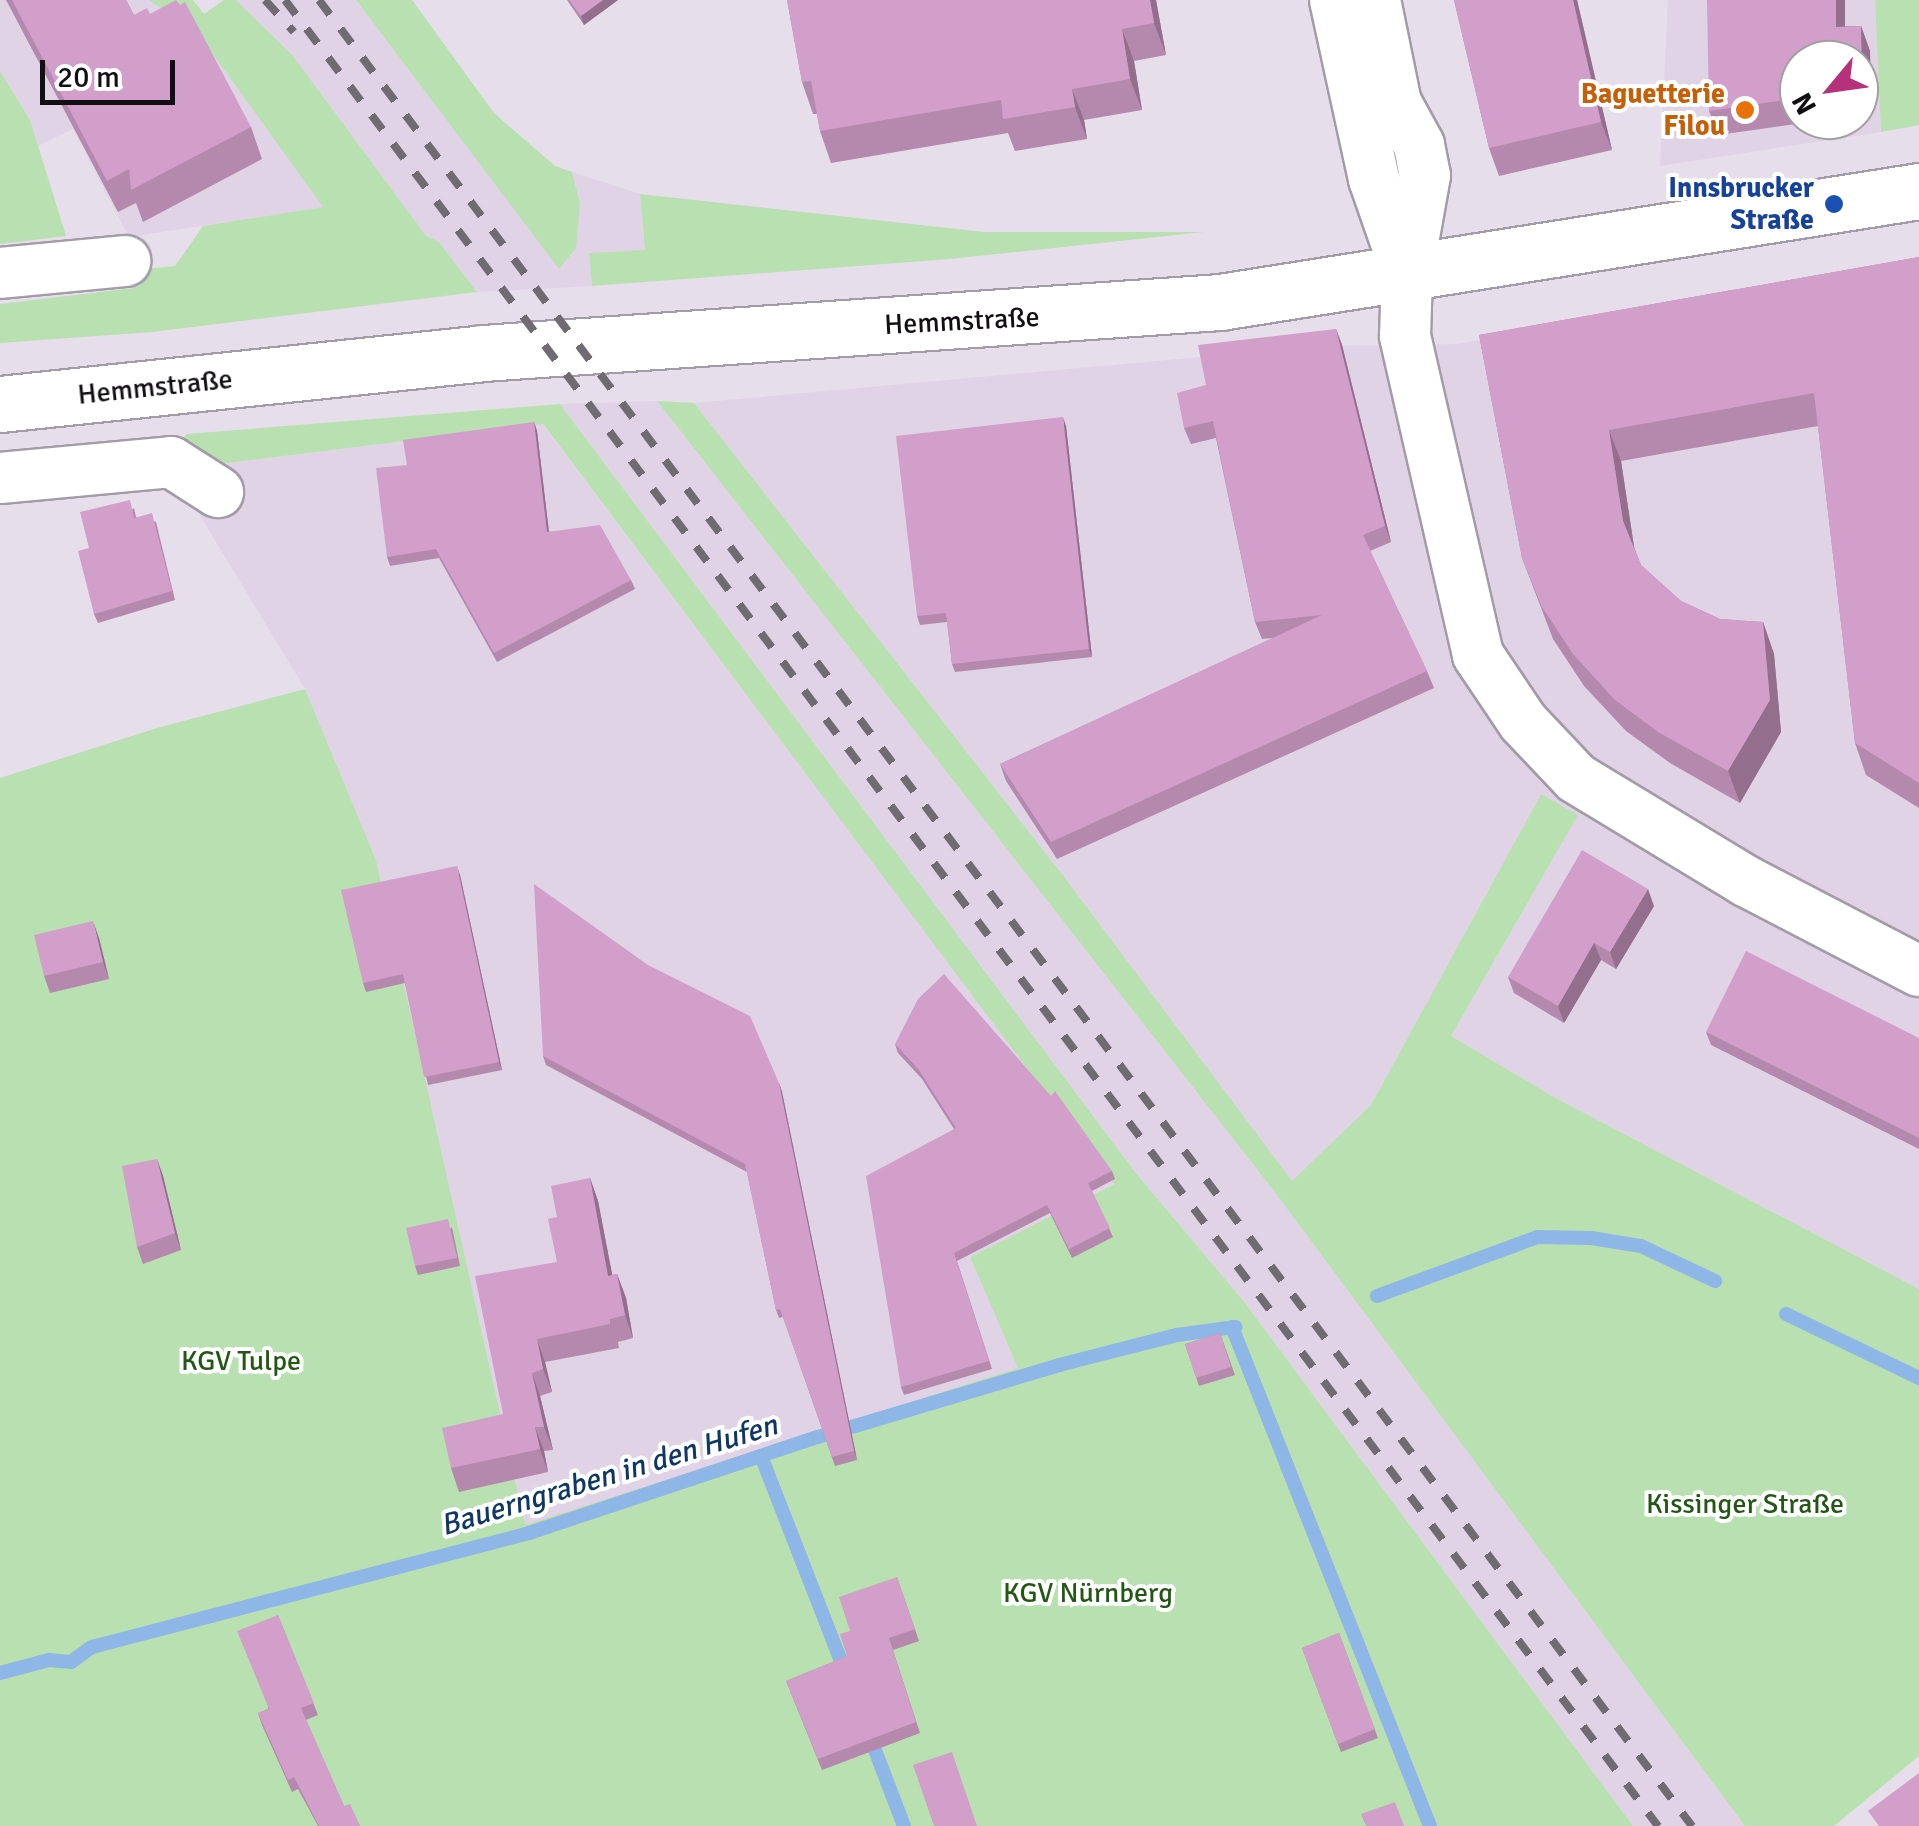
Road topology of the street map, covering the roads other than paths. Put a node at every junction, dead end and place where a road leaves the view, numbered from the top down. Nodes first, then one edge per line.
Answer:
1 (1335, 0) edge
2 (1375, 0) edge
3 (1919, 191) edge
4 (126, 262) dead end
5 (0, 273) edge
6 (1407, 276) junction
7 (0, 404) edge
8 (0, 478) edge
9 (218, 492) dead end
10 (1919, 971) edge

1 - 6 street
2 - 6 street
3 - 6 street, Hemmstraße
4 - 5 street
6 - 7 street, Hemmstraße
6 - 10 street
8 - 9 street

